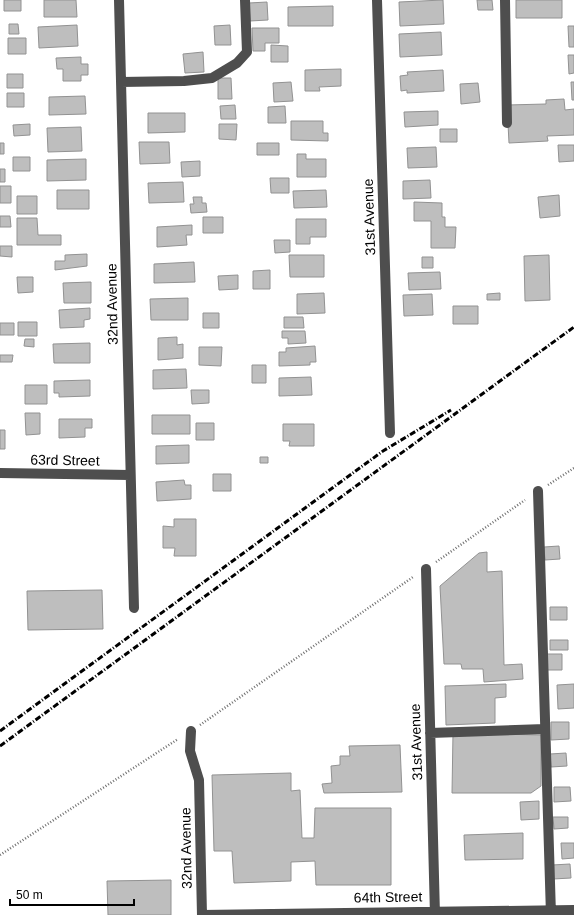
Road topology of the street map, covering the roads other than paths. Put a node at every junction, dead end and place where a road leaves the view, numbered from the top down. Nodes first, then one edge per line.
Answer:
1 (119, 0) edge
2 (245, 0) edge
3 (377, 0) edge
4 (506, 0) edge
5 (121, 82) junction
6 (507, 123) dead end
7 (390, 433) dead end
8 (0, 473) edge
9 (130, 474) junction
10 (538, 491) road end
11 (426, 569) road end
12 (134, 608) dead end
13 (545, 729) junction
14 (191, 731) road end
15 (430, 733) junction
16 (574, 910) edge
17 (550, 912) edge
18 (435, 913) edge
19 (315, 914) edge
20 (202, 915) edge

1 - 5 street, 32nd Avenue
2 - 5 street
3 - 7 street, 31st Avenue
4 - 6 street
5 - 9 street, 32nd Avenue
8 - 9 street, 63rd Street
9 - 12 street, 32nd Avenue
10 - 13 street
11 - 15 street, 31st Avenue
13 - 15 street
13 - 17 street
14 - 20 street, 32nd Avenue
15 - 18 street, 31st Avenue
16 - 17 street, 64th Street
17 - 18 street, 64th Street
18 - 19 street, 64th Street
19 - 20 street, 64th Street

